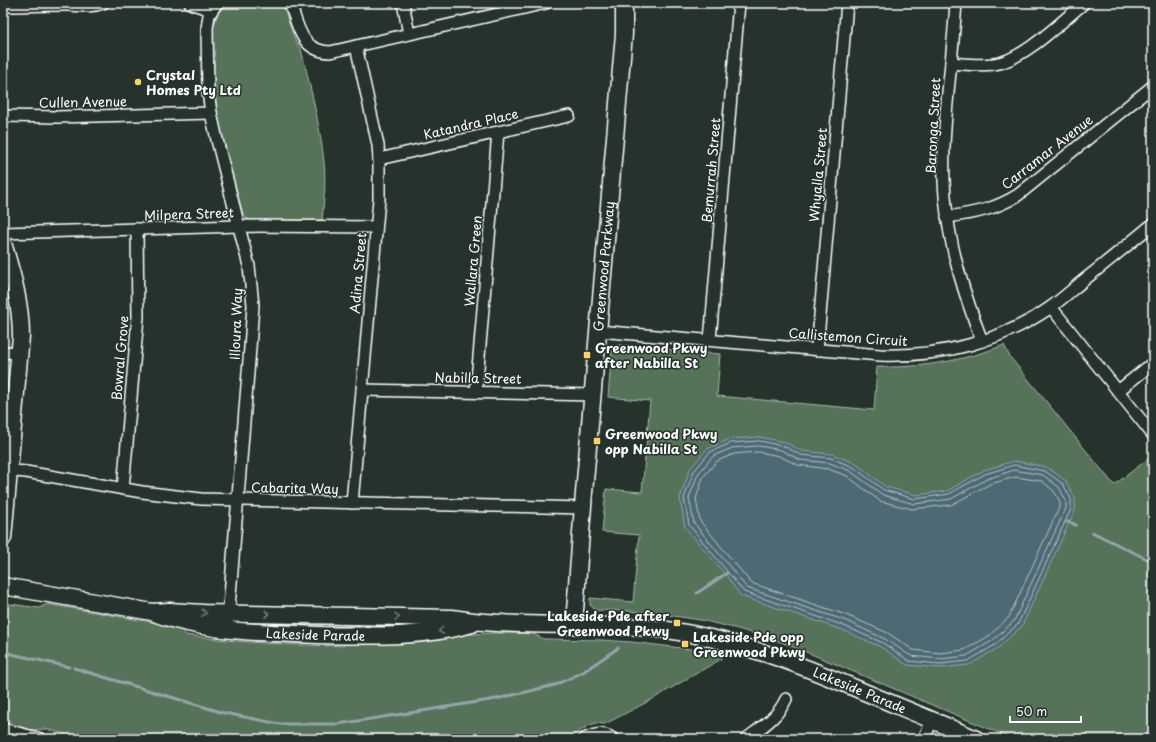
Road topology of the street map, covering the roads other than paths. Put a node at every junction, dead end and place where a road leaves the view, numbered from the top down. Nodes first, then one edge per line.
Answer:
1 (103, 3) edge
2 (190, 3) edge
3 (290, 3) edge
4 (402, 3) edge
5 (546, 3) edge
6 (624, 3) edge
7 (739, 3) edge
8 (847, 3) edge
9 (956, 3) edge
10 (1084, 3) edge
11 (70, 4) edge
12 (3, 6) edge
13 (514, 6) edge
14 (214, 7) edge
15 (410, 34) junction
16 (356, 46) junction
17 (951, 63) junction
18 (1153, 86) edge
19 (211, 113) junction
20 (3, 116) edge
21 (569, 116) dead end
22 (498, 132) junction
23 (380, 159) junction
24 (947, 217) junction
25 (1153, 224) edge
26 (240, 226) junction
27 (376, 227) junction
28 (137, 229) junction
29 (3, 233) edge
30 (3, 243) edge
31 (1051, 307) junction
32 (598, 331) junction
33 (710, 340) junction
34 (982, 341) junction
35 (818, 350) junction
36 (3, 352) edge
37 (19, 353) junction
38 (1153, 363) edge
39 (362, 390) junction
40 (1118, 391) junction
41 (476, 392) junction
42 (593, 395) junction
43 (1153, 435) edge
44 (6, 470) edge
45 (123, 489) junction
46 (236, 500) junction
47 (352, 503) junction
48 (583, 508) junction
49 (3, 538) edge
50 (3, 586) edge
51 (152, 612) junction
52 (228, 613) junction
53 (479, 622) junction
54 (574, 624) junction
55 (227, 629) junction
56 (786, 699) dead end
57 (932, 720) junction
58 (3, 730) edge
59 (41, 739) edge
60 (584, 739) edge
61 (613, 739) edge
62 (746, 739) edge
63 (924, 739) edge
64 (976, 739) edge

1 - 11 street
2 - 14 street
3 - 16 street
4 - 15 street
5 - 13 street
6 - 32 street, Greenwood Parkway
7 - 33 street, Bemurrah Street
8 - 35 street, Whyalla Street
9 - 17 street, Baronga Street
10 - 17 street
11 - 12 street
13 - 15 street
14 - 19 street, Illoura Way
15 - 16 street
16 - 23 street, Adina Street
17 - 24 street, Baronga Street
18 - 24 street, Carramar Avenue
19 - 20 street, Cullen Avenue
19 - 26 street, Illoura Way
21 - 22 street, Katandra Place
22 - 23 street, Katandra Place
22 - 41 street, Wallara Green
23 - 27 street, Adina Street
24 - 34 street, Baronga Street
25 - 31 street, Callistemon Circuit
26 - 27 street, Milpera Street
26 - 28 street, Milpera Street
26 - 46 street, Illoura Way
27 - 39 street, Adina Street
28 - 29 street, Milpera Street
28 - 45 street, Bowral Grove
30 - 37 street
31 - 34 street, Callistemon Circuit
31 - 40 street
32 - 33 street, Callistemon Circuit
32 - 42 street, Greenwood Parkway
33 - 35 street, Callistemon Circuit
34 - 35 street, Callistemon Circuit
36 - 37 street
37 - 44 street
38 - 40 street
39 - 41 street, Nabilla Street
39 - 47 street, Adina Street
40 - 43 street
41 - 42 street, Nabilla Street
42 - 48 street, Greenwood Parkway
44 - 45 street, Cabarita Way
44 - 49 street
45 - 46 street, Cabarita Way
46 - 47 street, Cabarita Way
46 - 52 street, Illoura Way
47 - 48 street, Cabarita Way
48 - 54 street, Greenwood Parkway
50 - 51 street, Lakeside Parade
51 -> 52 street, Lakeside Parade
51 - 55 street, Lakeside Parade
52 -> 53 street, Lakeside Parade
52 - 55 street, Illoura Way
53 - 54 street, Lakeside Parade
53 -> 55 street, Lakeside Parade
54 - 57 street, Lakeside Parade
56 - 62 street
57 - 63 street
57 - 64 street, Lakeside Parade
58 - 59 street
60 - 61 street

